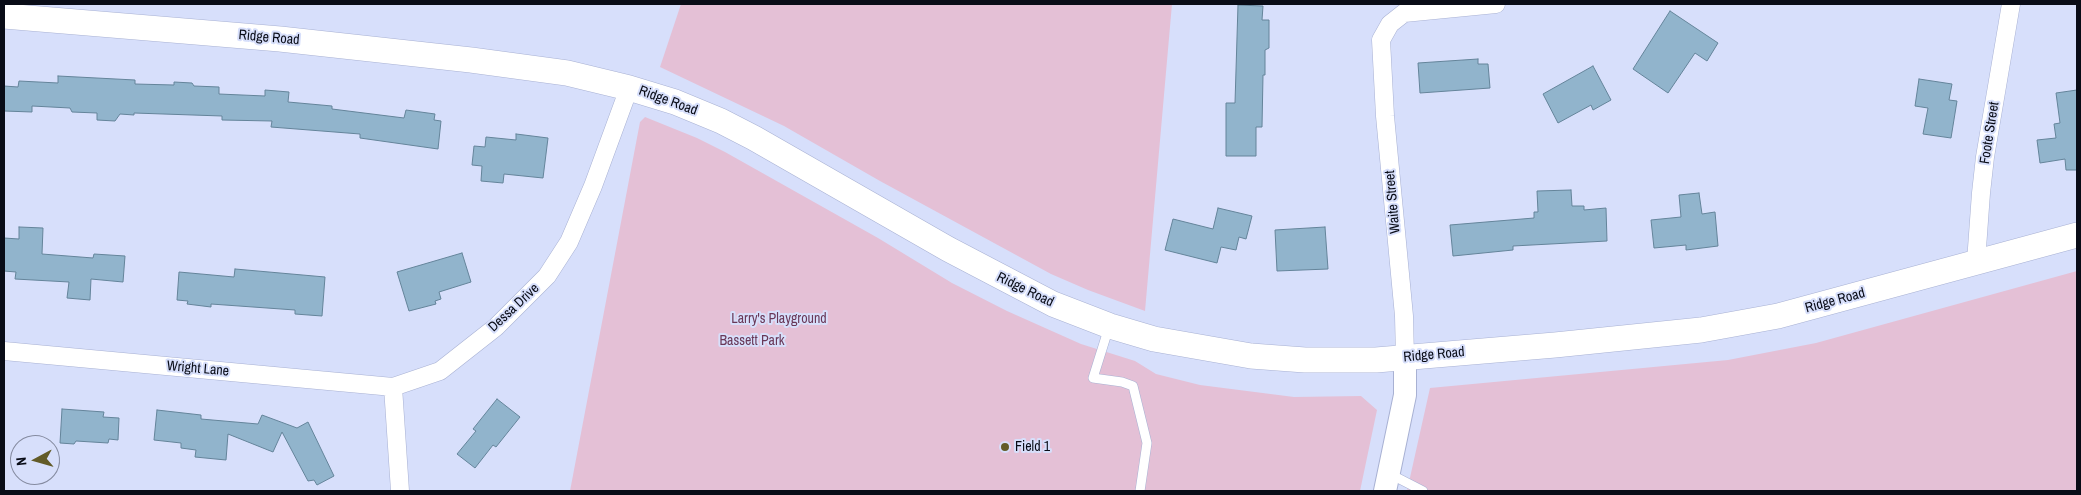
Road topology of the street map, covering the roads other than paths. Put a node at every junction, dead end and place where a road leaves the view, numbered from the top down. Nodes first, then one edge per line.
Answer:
1 (1496, 4) edge
2 (2011, 4) edge
3 (4, 16) edge
4 (629, 88) junction
5 (2077, 235) edge
6 (1976, 262) junction
7 (1110, 326) junction
8 (4, 351) edge
9 (1405, 358) junction
10 (393, 387) junction
11 (1386, 482) edge
12 (400, 491) edge
13 (1140, 491) edge
14 (1423, 491) edge

1 - 9 street, Waite Street
2 - 6 street, Foote Street
3 - 4 main road, Ridge Road
4 - 7 main road, Ridge Road
4 - 10 street, Dessa Drive
5 - 6 main road, Ridge Road
6 - 9 main road, Ridge Road
7 - 9 main road, Ridge Road
7 - 13 lane
8 - 10 street, Wright Lane
9 - 11 street, Waite Street
10 - 12 street
11 - 14 lane

